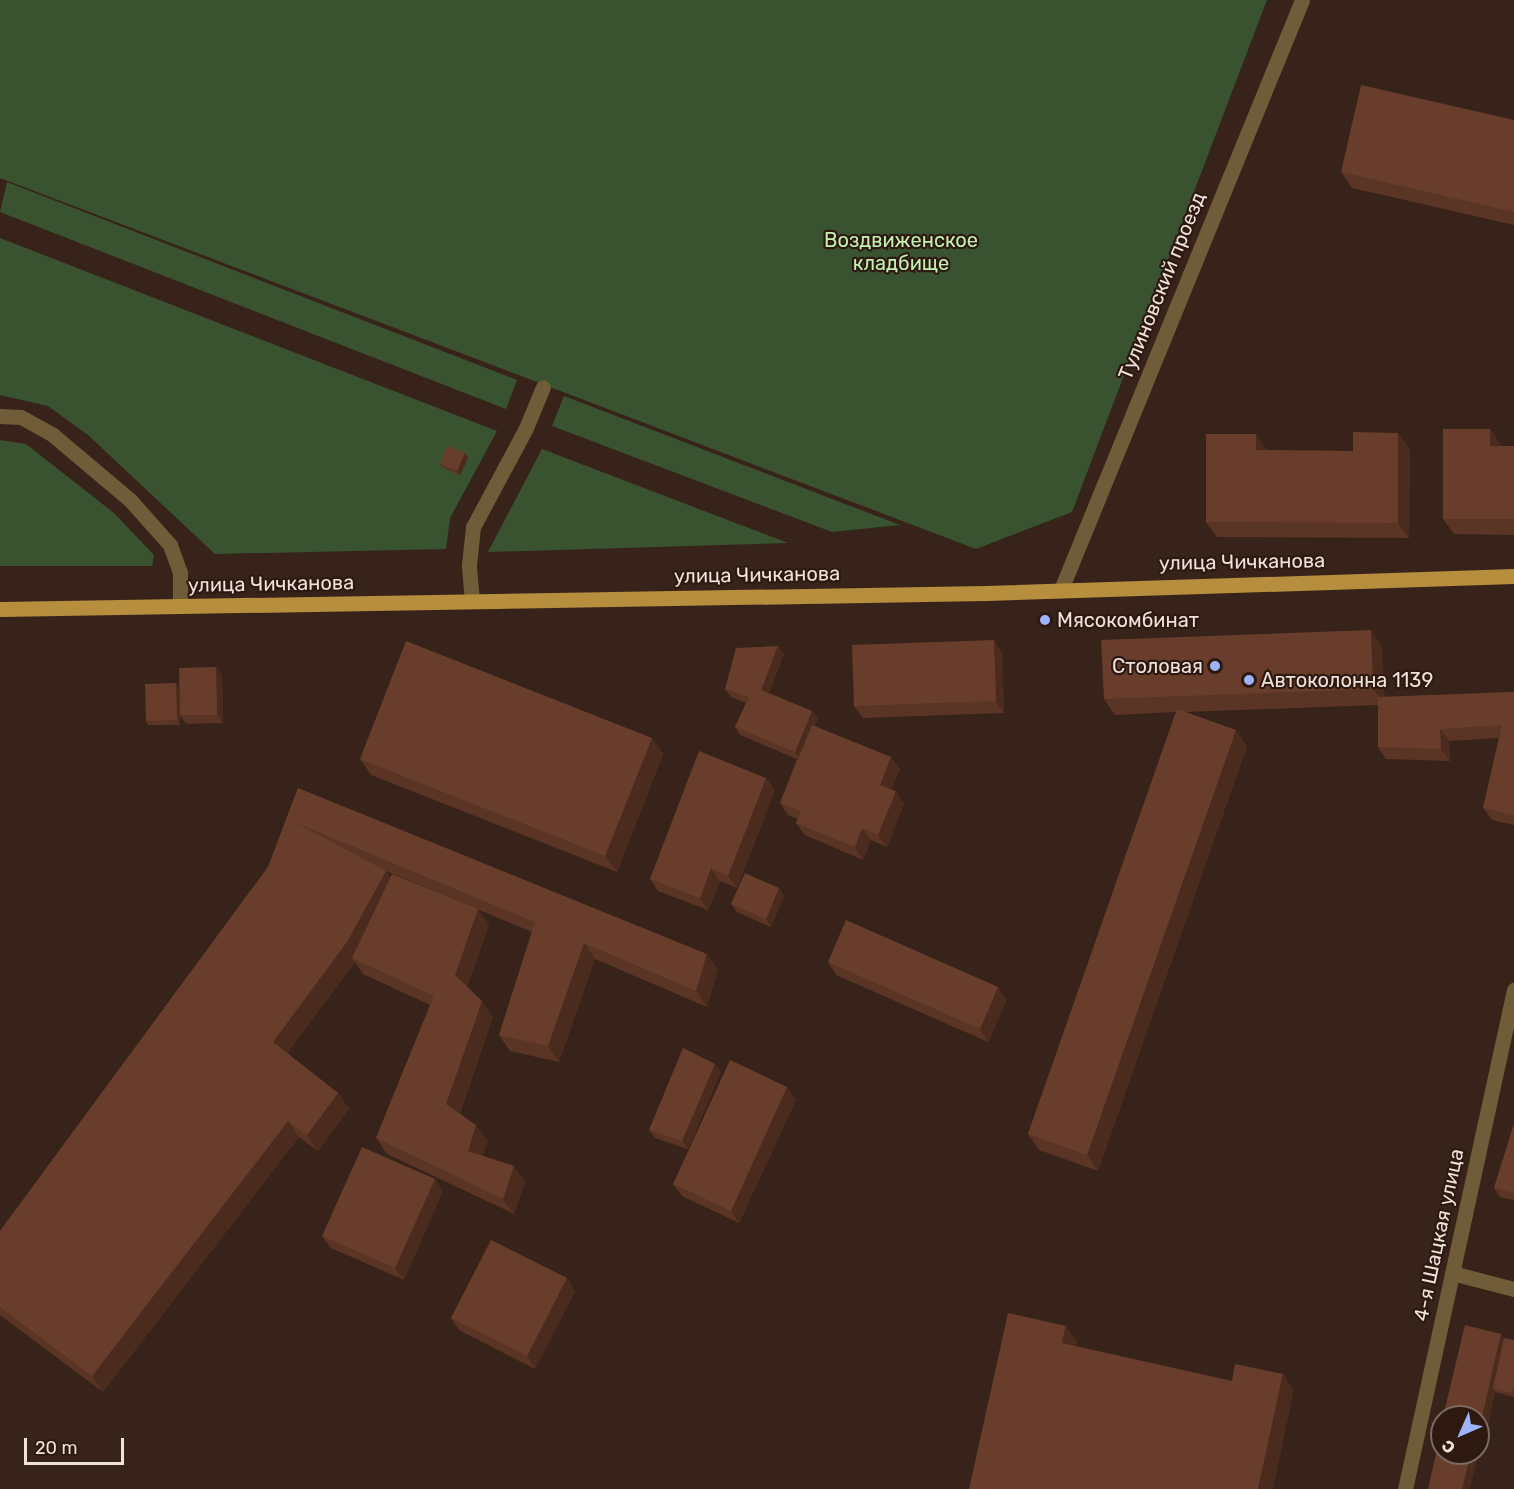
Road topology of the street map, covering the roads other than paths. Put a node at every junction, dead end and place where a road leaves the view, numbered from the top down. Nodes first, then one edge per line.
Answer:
1 (1302, 0) edge
2 (543, 387) dead end
3 (0, 416) edge
4 (1514, 576) edge
5 (1062, 587) junction
6 (472, 601) junction
7 (180, 606) junction
8 (0, 609) edge
9 (1514, 990) edge
10 (1452, 1273) junction
11 (1514, 1288) edge
12 (1405, 1489) edge

1 - 5 street, Тулиновский проезд
2 - 6 street
3 - 7 street
4 - 5 main road, улица Чичканова
5 - 6 main road, улица Чичканова
6 - 7 main road, улица Чичканова
7 - 8 main road, улица Чичканова
9 - 10 street, 4-я Шацкая улица
10 - 11 street
10 - 12 street, 4-я Шацкая улица

